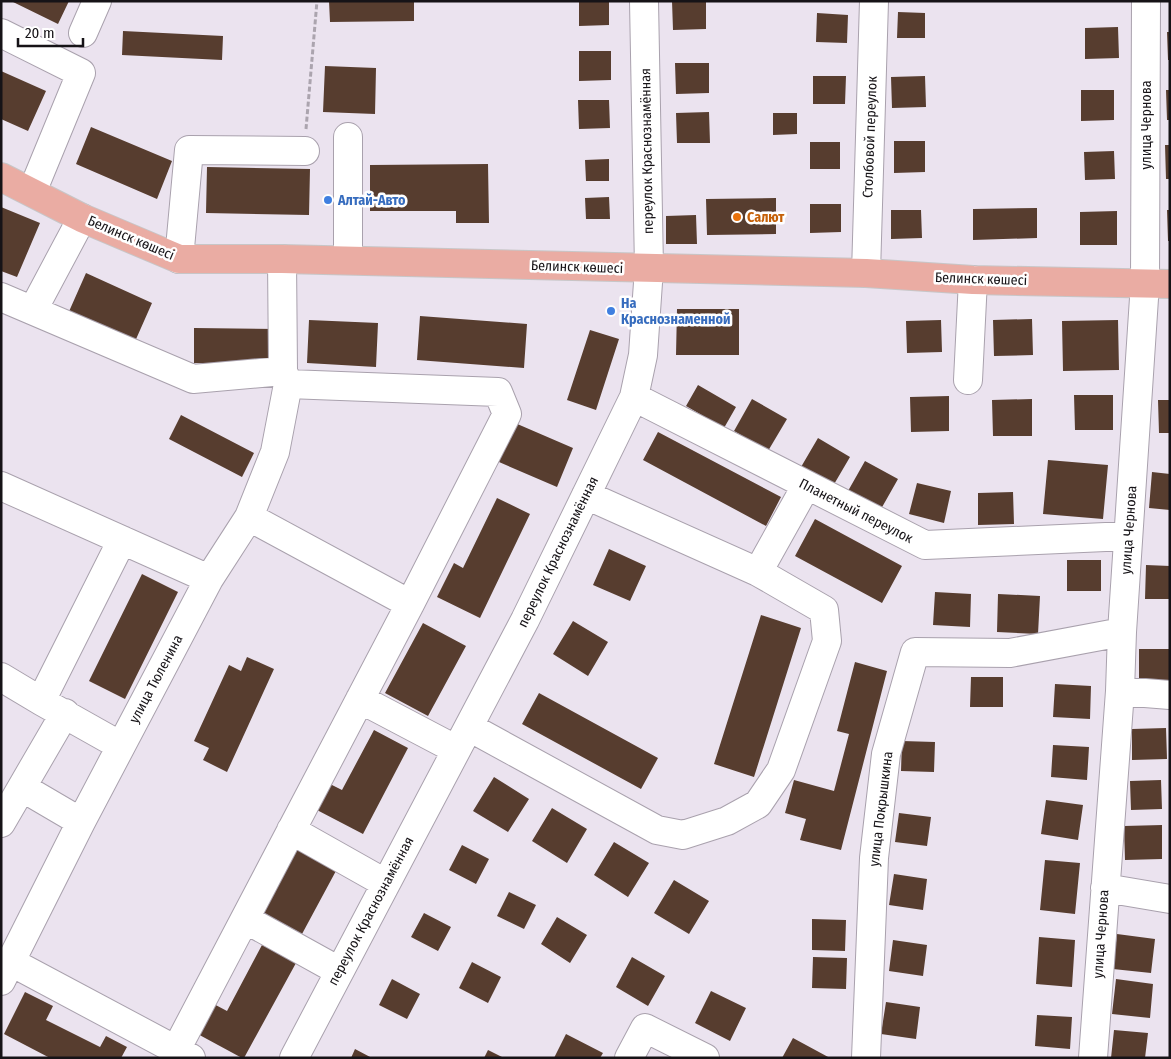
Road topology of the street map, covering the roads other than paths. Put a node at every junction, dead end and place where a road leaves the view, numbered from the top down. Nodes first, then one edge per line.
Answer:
1 (96, 1) edge
2 (644, 1) edge
3 (874, 1) edge
4 (1146, 1) edge
5 (83, 33) dead end
6 (1, 34) edge
7 (348, 137) dead end
8 (305, 151) road end
9 (1, 177) edge
10 (32, 192) junction
11 (82, 218) junction
12 (179, 259) junction
13 (282, 259) junction
14 (348, 260) junction
15 (649, 268) junction
16 (866, 273) junction
17 (973, 280) junction
18 (1157, 283) edge
19 (1, 297) edge
20 (33, 310) junction
21 (285, 377) junction
22 (968, 380) dead end
23 (634, 396) junction
24 (1, 486) edge
25 (806, 486) junction
26 (586, 495) junction
27 (250, 517) junction
28 (1128, 536) junction
29 (122, 540) junction
30 (758, 572) junction
31 (209, 579) junction
32 (410, 604) junction
33 (1122, 632) junction
34 (1, 676) edge
35 (1120, 691) junction
36 (1170, 695) edge
37 (360, 699) junction
38 (41, 701) junction
39 (65, 713) junction
40 (462, 738) junction
41 (121, 746) junction
42 (23, 788) junction
43 (80, 822) junction
44 (1, 823) edge
45 (291, 830) junction
46 (385, 883) junction
47 (1105, 888) junction
48 (1170, 899) edge
49 (245, 919) junction
50 (339, 971) junction
51 (6, 972) edge
52 (184, 1054) edge
53 (294, 1058) edge
54 (629, 1058) edge
55 (705, 1058) edge
56 (866, 1058) edge
57 (1093, 1058) edge

1 - 5 street
2 - 15 street, переулок Краснознамённая
3 - 16 street, Столбовой переулок
4 - 18 street, улица Чернова
6 - 10 street
7 - 14 street
8 - 12 street
9 - 10 main road, Белинск көшесі
10 - 11 main road, Белинск көшесі
11 - 12 main road, Белинск көшесі
11 - 20 street
12 - 13 main road, Белинск көшесі
13 - 14 main road, Белинск көшесі
13 - 21 street, улица Тюленина
14 - 15 main road, Белинск көшесі
15 - 16 main road, Белинск көшесі
15 - 23 street, переулок Краснознамённая
16 - 17 main road, Белинск көшесі
17 - 18 main road, Белинск көшесі
17 - 22 street
18 - 28 street, улица Чернова
19 - 20 street
20 - 21 street
21 - 27 street, улица Тюленина
21 - 32 street
23 - 25 street, Планетный переулок
23 - 26 street, переулок Краснознамённая
24 - 29 street
25 - 28 street, Планетный переулок
25 - 30 street
26 - 30 street
26 - 40 street, переулок Краснознамённая
27 - 31 street, улица Тюленина
27 - 32 street
28 - 33 street, улица Чернова
29 - 31 street
29 - 38 street
30 - 40 street
31 - 41 street, улица Тюленина
32 - 37 street
33 - 35 street, улица Чернова
33 - 56 street, улица Покрышкина
34 - 38 street
35 - 36 street
35 - 47 street, улица Чернова
37 - 40 street
37 - 45 street
38 - 39 street
39 - 41 street
39 - 42 street
40 - 46 street, переулок Краснознамённая
41 - 43 street, улица Тюленина
42 - 43 street
42 - 44 street
43 - 51 street, улица Тюленина
45 - 46 street
45 - 49 street
46 - 50 street, переулок Краснознамённая
47 - 48 street
47 - 57 street, улица Чернова
49 - 50 street
49 - 52 street
50 - 53 street, переулок Краснознамённая
51 - 52 street
54 - 55 street

